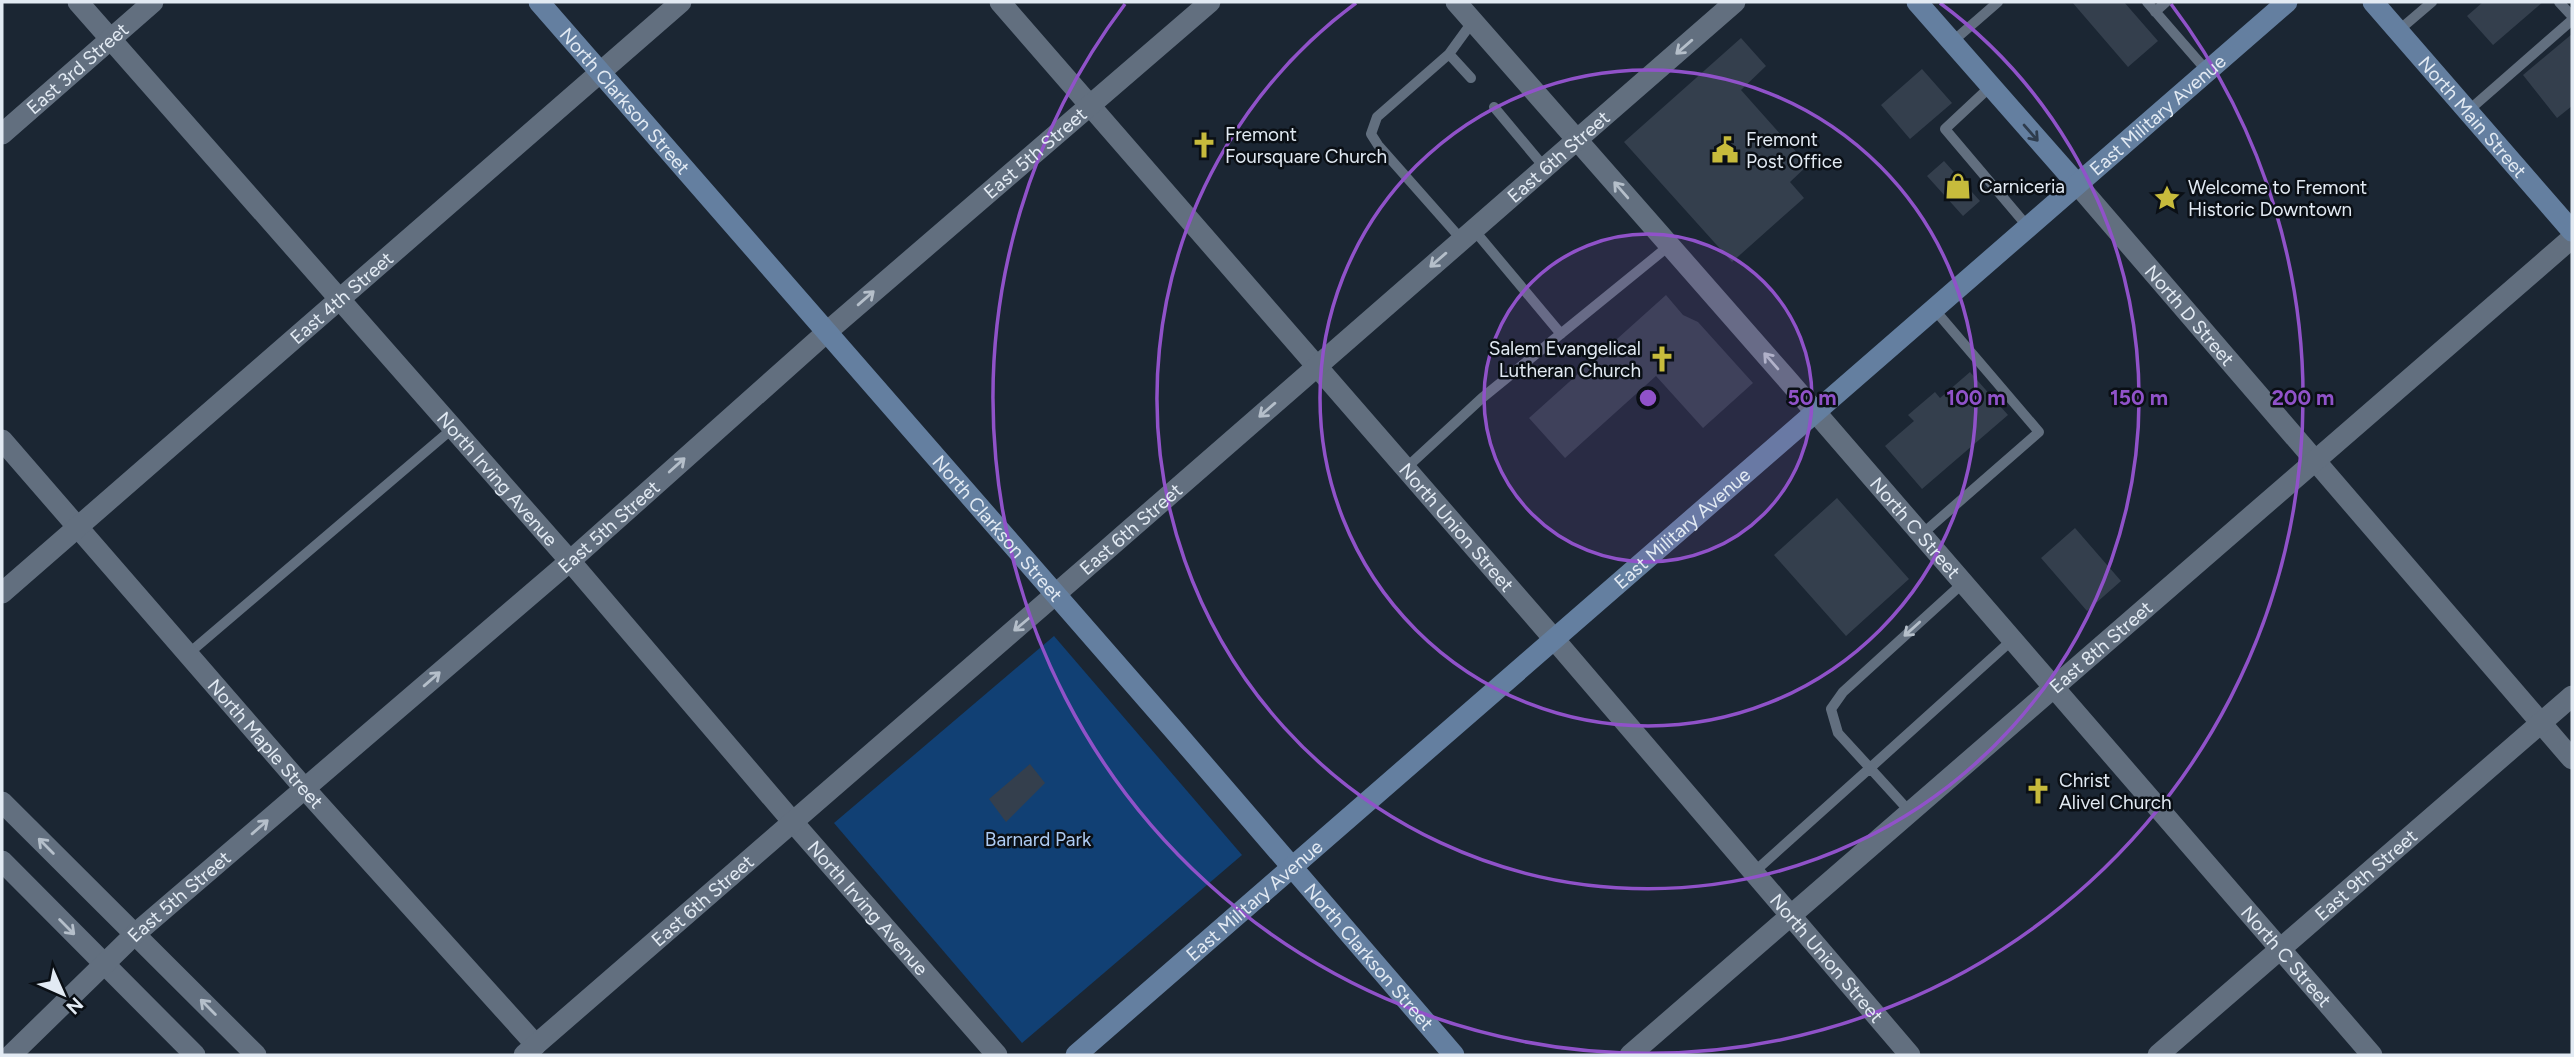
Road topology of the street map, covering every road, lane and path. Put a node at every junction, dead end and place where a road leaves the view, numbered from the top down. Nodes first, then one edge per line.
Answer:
1 (79, 2) edge
2 (153, 2) edge
3 (539, 2) edge
4 (681, 2) edge
5 (1000, 2) edge
6 (1210, 2) edge
7 (1456, 2) edge
8 (1735, 2) edge
9 (1917, 2) edge
10 (1998, 2) edge
11 (2147, 2) edge
12 (2166, 2) edge
13 (2287, 2) edge
14 (2373, 2) edge
15 (2432, 2) edge
16 (2559, 2) edge
17 (2155, 12) junction
18 (2572, 18) edge
19 (1473, 21) junction
20 (2398, 31) junction
21 (111, 39) junction
22 (1952, 42) junction
23 (1449, 54) junction
24 (2207, 71) junction
25 (600, 72) junction
26 (1471, 78) dead end
27 (1991, 86) junction
28 (1090, 105) junction
29 (1494, 107) dead end
30 (2468, 111) junction
31 (2, 134) edge
32 (1577, 140) junction
33 (1545, 167) junction
34 (2077, 184) junction
35 (2028, 227) junction
36 (2572, 231) edge
37 (1468, 235) junction
38 (2572, 238) edge
39 (1670, 245) junction
40 (339, 300) junction
41 (1934, 309) junction
42 (828, 331) junction
43 (1561, 334) junction
44 (1315, 367) junction
45 (1816, 412) junction
46 (452, 429) junction
47 (2, 440) edge
48 (2314, 462) junction
49 (1405, 469) junction
50 (77, 527) junction
51 (1922, 535) junction
52 (570, 561) junction
53 (1963, 583) junction
54 (2, 593) edge
55 (1056, 595) junction
56 (1554, 639) junction
57 (2012, 640) junction
58 (188, 654) junction
59 (2054, 688) junction
60 (2572, 696) edge
61 (2541, 723) junction
62 (2572, 759) edge
63 (1870, 768) junction
64 (305, 789) junction
65 (2, 802) edge
66 (1910, 813) junction
67 (792, 821) junction
68 (2, 861) edge
69 (1293, 868) junction
70 (1753, 873) junction
71 (1790, 917) junction
72 (135, 934) junction
73 (2280, 948) junction
74 (103, 964) junction
75 (530, 1050) edge
76 (11, 1055) edge
77 (195, 1055) edge
78 (256, 1055) edge
79 (997, 1055) edge
80 (1076, 1055) edge
81 (1454, 1055) edge
82 (1630, 1055) edge
83 (1910, 1055) edge
84 (2158, 1055) edge
85 (2372, 1055) edge

1 - 21 street, North Irving Avenue
2 - 21 street, East 3rd Street
3 - 25 main road, North Clarkson Street
4 - 25 street, East 4th Street
5 - 28 street, North Union Street
6 - 28 street, East 5th Street
7 - 19 street, North C Street
8 -> 32 street, East 6th Street
9 - 22 main road, North D Street
10 - 22 lane
11 - 17 lane
12 - 17 lane
13 - 24 main road, East Military Avenue
14 - 20 main road, North Main Street
15 - 20 lane
16 - 18 lane
17 - 24 lane
18 - 30 lane
19 - 23 lane
19 - 32 street, North C Street
20 - 30 main road, North Main Street
21 - 31 street, East 3rd Street
21 - 40 street, North Irving Avenue
22 - 27 main road, North D Street
23 - 26 lane
23 - 37 lane
24 - 34 main road, East Military Avenue
25 - 40 street, East 4th Street
25 - 42 main road, North Clarkson Street
27 -> 34 main road, North D Street
27 - 35 lane
42 -> 28 street, East 5th Street
28 - 44 street, North Union Street
29 - 33 lane
30 - 36 main road, North Main Street
32 - 33 street, East 6th Street
39 -> 32 street, North C Street
33 - 37 street, East 6th Street
34 - 35 main road, East Military Avenue
34 - 48 street, North D Street
35 - 41 main road, East Military Avenue
37 - 43 lane
37 -> 44 street, East 6th Street
38 - 48 street, East 8th Street
39 - 43 lane
45 -> 39 street, North C Street
40 - 46 street, North Irving Avenue
40 - 50 street, East 4th Street
41 - 45 main road, East Military Avenue
41 - 51 lane
52 -> 42 street, East 5th Street
42 - 55 main road, North Clarkson Street
43 - 49 lane
44 - 49 street, North Union Street
44 -> 55 street, East 6th Street
45 - 51 street, North C Street
45 - 56 main road, East Military Avenue
46 - 52 street, North Irving Avenue
46 - 58 lane
47 - 50 street, North Maple Street
48 - 59 street, East 8th Street
48 - 61 street, North D Street
49 - 56 street, North Union Street
50 - 54 street, East 4th Street
50 - 58 street, North Maple Street
51 - 53 street, North C Street
64 -> 52 street, East 5th Street
52 - 67 street, North Irving Avenue
53 - 57 street, North C Street
53 -> 63 lane
55 -> 67 street, East 6th Street
55 - 69 main road, North Clarkson Street
56 - 69 main road, East Military Avenue
56 - 70 street, North Union Street
57 - 59 street, North C Street
57 - 63 lane
58 - 64 street, North Maple Street
59 - 66 street, East 8th Street
59 - 73 street, North C Street
60 - 61 street, East 9th Street
61 - 62 street, North D Street
61 - 73 street, East 9th Street
63 - 66 lane
63 - 70 lane
72 -> 64 street, East 5th Street
64 - 75 street, North Maple Street
72 -> 65 street
66 - 71 street, East 8th Street
67 - 75 street, East 6th Street
67 - 79 street, North Irving Avenue
68 -> 74 street
69 - 80 main road, East Military Avenue
69 - 81 main road, North Clarkson Street
70 - 71 street, North Union Street
71 - 82 street, East 8th Street
71 - 83 street, North Union Street
72 - 74 street, East 5th Street
78 -> 72 street
73 - 84 street, East 9th Street
73 - 85 street, North C Street
74 - 76 street, East 5th Street
74 - 77 street

